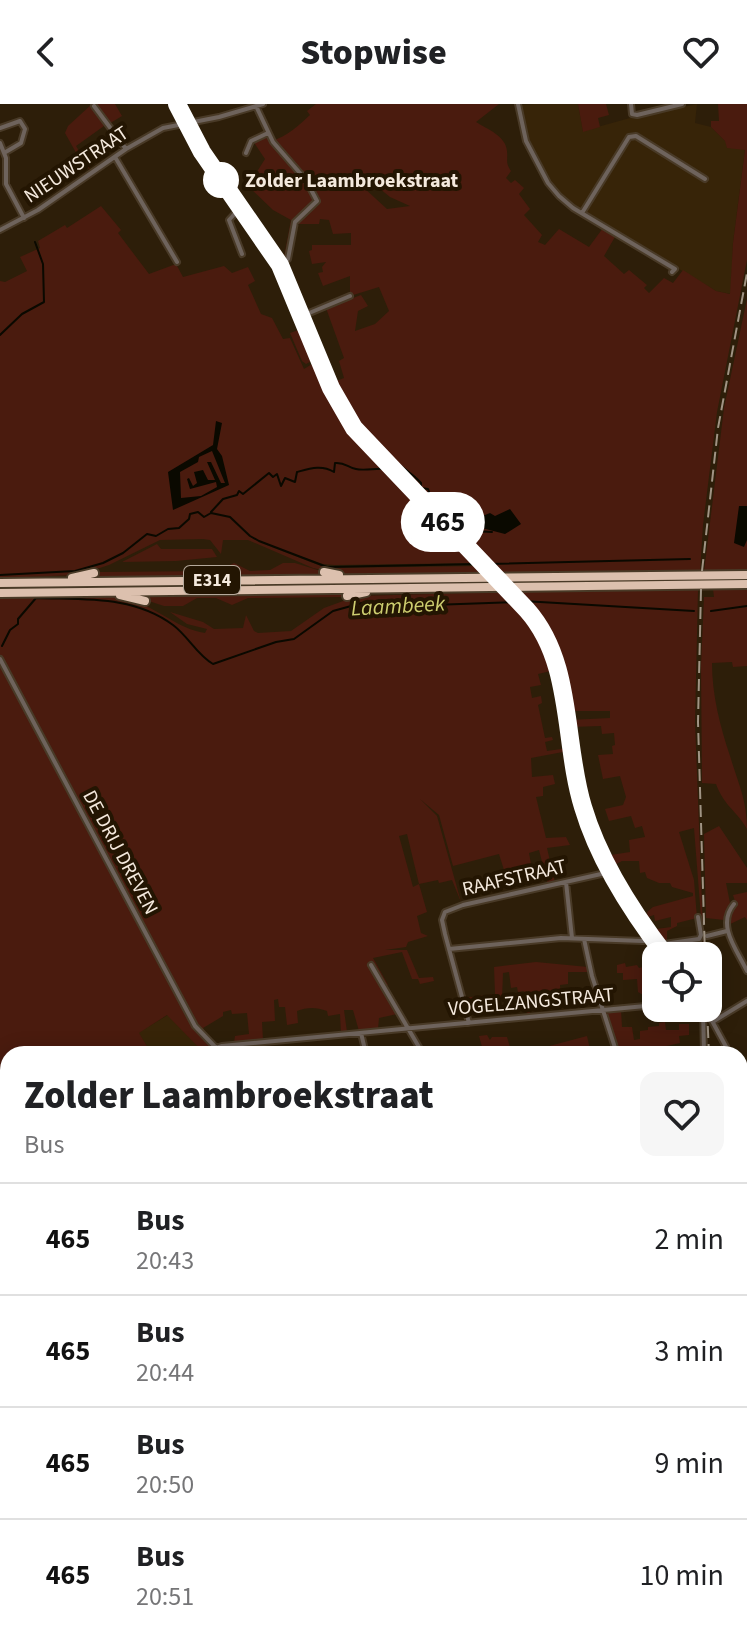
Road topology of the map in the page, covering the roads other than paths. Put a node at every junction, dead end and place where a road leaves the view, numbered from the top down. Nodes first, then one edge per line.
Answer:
1 (177, 104) edge
2 (263, 104) edge
3 (518, 104) edge
4 (631, 104) edge
5 (682, 104) edge
6 (94, 106) dead end
7 (256, 106) junction
8 (186, 123) junction
9 (0, 128) edge
10 (268, 133) junction
11 (0, 143) edge
12 (126, 149) junction
13 (4, 153) junction
14 (246, 153) dead end
15 (115, 157) junction
16 (705, 179) dead end
17 (241, 207) junction
18 (582, 213) junction
19 (24, 218) junction
20 (0, 230) edge
21 (242, 254) dead end
22 (177, 262) dead end
23 (280, 265) junction
24 (672, 272) dead end
25 (350, 296) dead end
26 (302, 316) junction
27 (324, 572) dead end
28 (94, 573) dead end
29 (492, 573) dead end
30 (747, 575) edge
31 (371, 579) junction
32 (53, 582) junction
33 (0, 583) edge
34 (747, 584) edge
35 (377, 588) junction
36 (96, 591) junction
37 (509, 591) dead end
38 (0, 593) edge
39 (347, 596) dead end
40 (145, 601) dead end
41 (0, 659) edge
42 (610, 872) junction
43 (566, 882) junction
44 (734, 904) dead end
45 (698, 917) dead end
46 (727, 931) junction
47 (707, 936) dead end
48 (572, 938) junction
49 (584, 939) junction
50 (653, 939) junction
51 (655, 942) edge
52 (678, 942) edge
53 (449, 949) junction
54 (371, 965) dead end
55 (747, 971) edge
56 (747, 1001) edge
57 (642, 1006) edge
58 (603, 1010) junction
59 (722, 1016) edge
60 (704, 1022) edge
61 (714, 1022) edge
62 (469, 1023) junction
63 (408, 1029) junction
64 (361, 1033) junction
65 (214, 1046) edge
66 (222, 1046) edge
67 (364, 1046) edge
68 (418, 1046) edge
69 (614, 1046) edge
70 (704, 1046) edge
71 (726, 1046) edge

1 - 8 street
2 - 7 street, NIEUWSTRAAT
3 - 18 street
4 - 5 street
6 - 12 street
7 - 8 street, NIEUWSTRAAT
7 - 10 street
8 - 12 street, NIEUWSTRAAT
8 - 17 street
9 - 13 street
10 - 14 street
10 - 23 street
11 - 13 street
12 - 15 street, NIEUWSTRAAT
13 - 19 street
15 - 19 street, NIEUWSTRAAT
15 - 22 street
16 - 18 street
17 - 21 street
17 - 23 street
18 - 24 street
19 - 20 street, NIEUWSTRAAT
23 - 26 street
25 - 26 street
26 - 29 street
27 - 31 highway
28 - 32 highway
30 - 31 highway, E314
31 - 32 highway, E314
32 - 33 highway, E314
34 - 35 highway, E314
35 - 36 highway, E314
35 - 39 highway
36 - 38 highway, E314
36 - 40 highway
37 - 42 street
41 - 65 street, DE DRIJ DREVEN
42 - 43 street, RAAFSTRAAT
42 - 50 street
43 - 48 street
43 - 53 street, RAAFSTRAAT
44 - 46 street
45 - 52 street
46 - 47 street
46 - 55 street
48 - 49 street
48 - 53 street
49 - 50 street
49 - 58 street
50 - 51 street
53 - 62 street, RAAFSTRAAT
54 - 63 street
56 - 59 street
57 - 58 street, VOGELZANGSTRAAT
58 - 62 street, VOGELZANGSTRAAT
58 - 69 street
60 - 70 street
61 - 71 street
62 - 63 street, VOGELZANGSTRAAT
63 - 64 street, VOGELZANGSTRAAT
63 - 68 street
64 - 66 street, VOGELZANGSTRAAT
64 - 67 street

